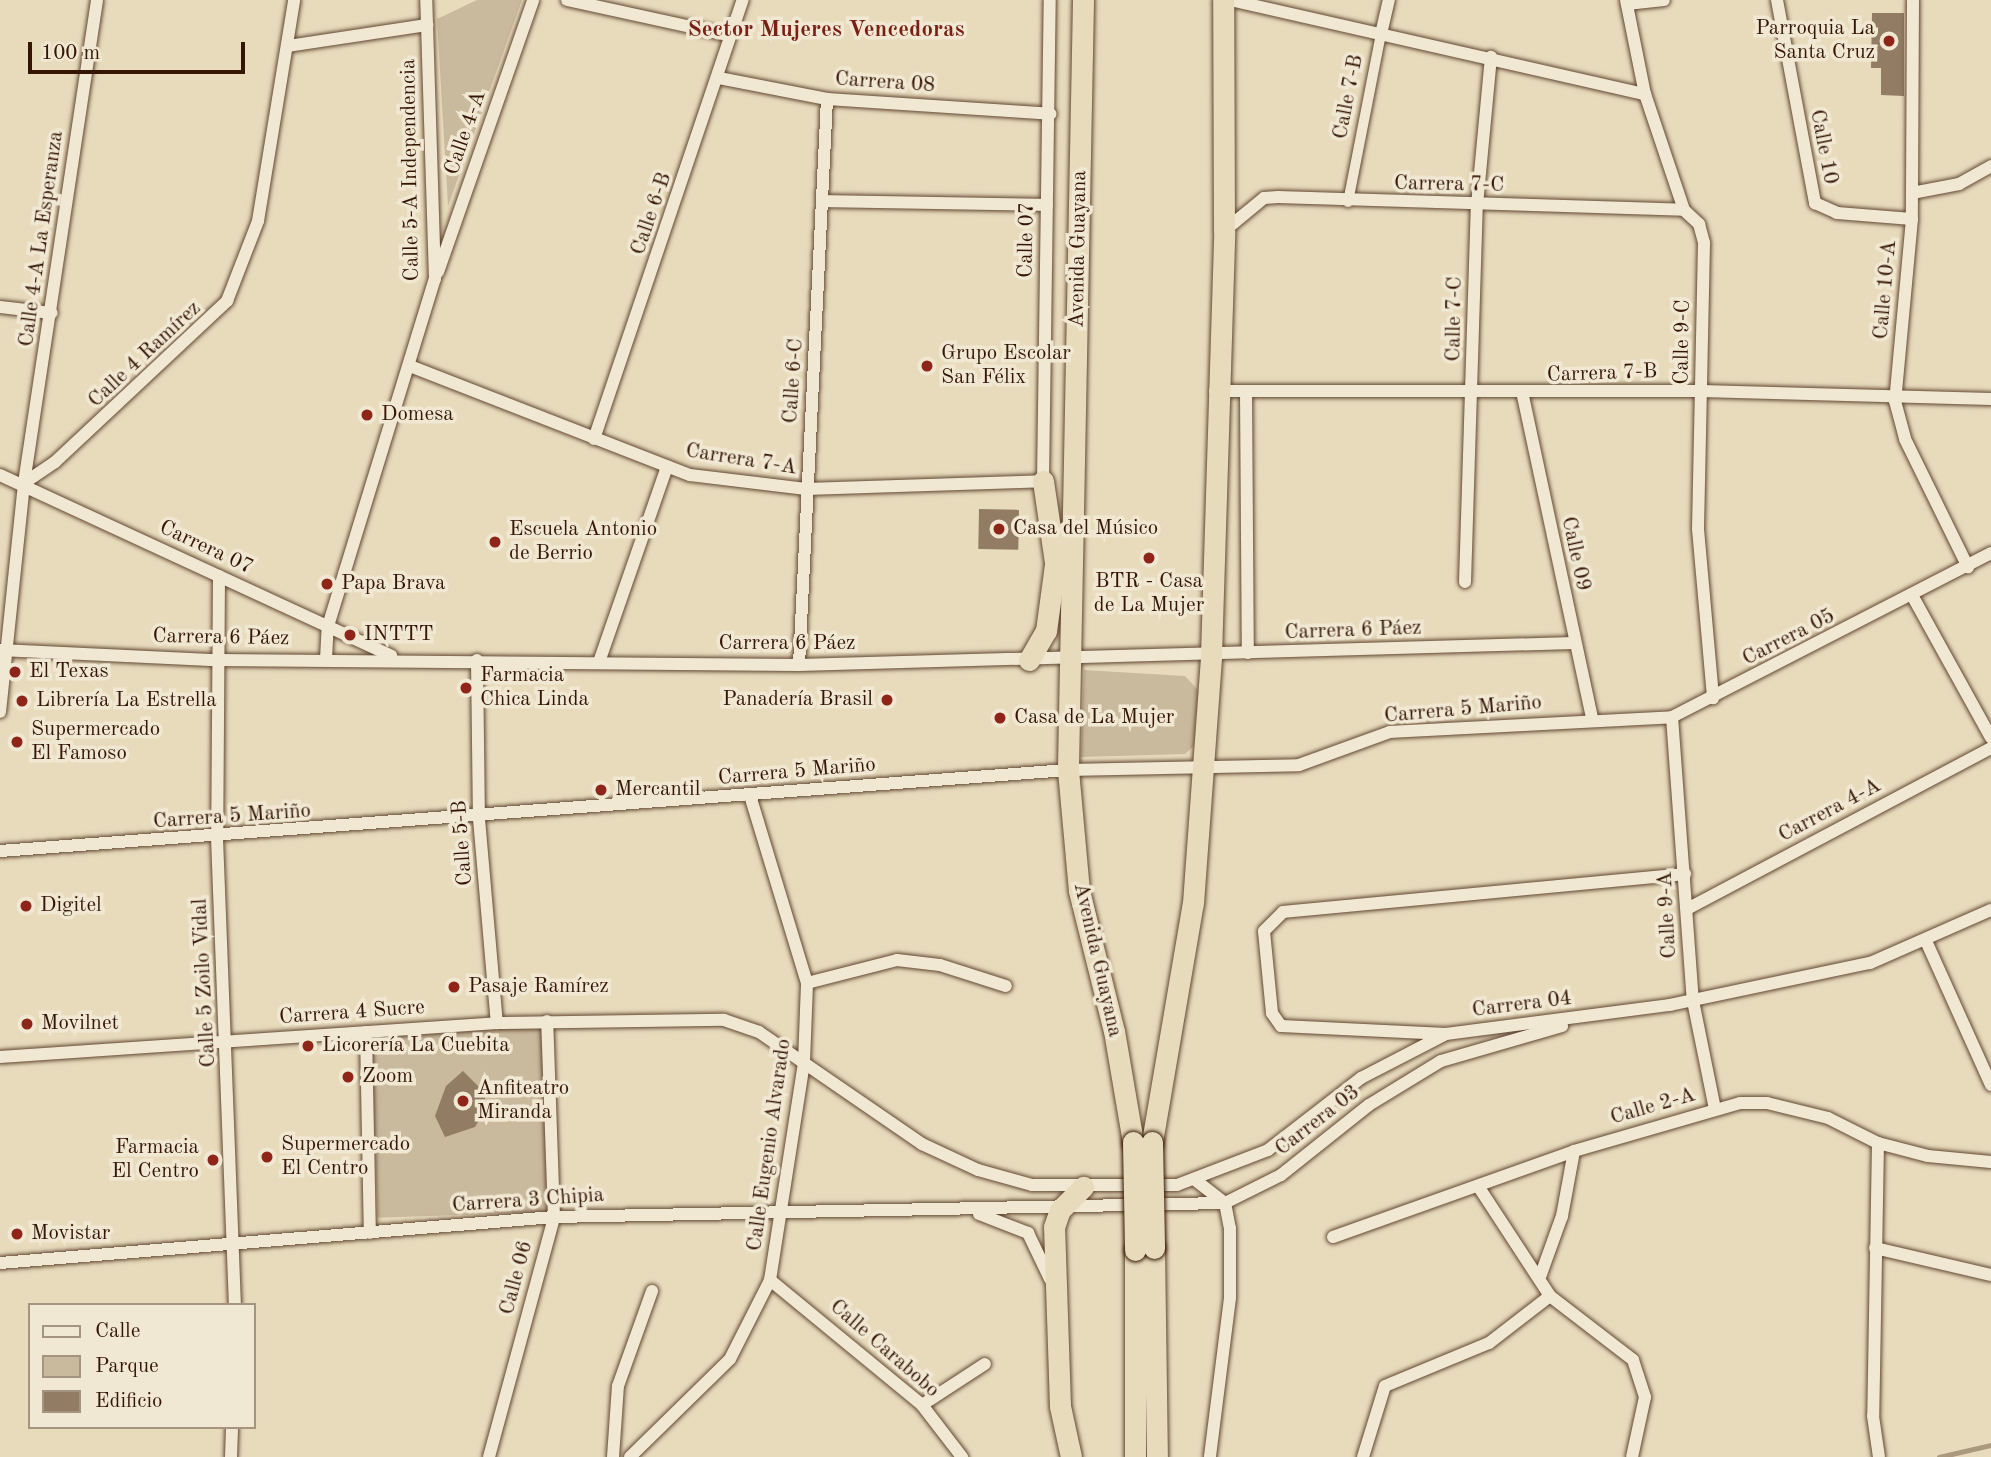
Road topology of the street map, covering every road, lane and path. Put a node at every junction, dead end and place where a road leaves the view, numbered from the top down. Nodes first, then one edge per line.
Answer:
1 (97, 0) edge
2 (293, 0) edge
3 (426, 0) edge
4 (533, 0) edge
5 (567, 0) edge
6 (743, 0) edge
7 (1050, 0) edge
8 (1083, 0) edge
9 (1223, 0) edge
10 (1230, 0) edge
11 (1389, 0) edge
12 (1664, 0) edge
13 (1777, 0) edge
14 (1913, 0) edge
15 (1626, 2) edge
16 (427, 25) junction
17 (1381, 34) junction
18 (728, 35) junction
19 (288, 46) junction
20 (1490, 57) junction
21 (719, 78) junction
22 (1645, 93) junction
23 (827, 99) junction
24 (1050, 114) junction
25 (1991, 166) edge
26 (1912, 193) junction
27 (825, 201) junction
28 (1348, 202) junction
29 (1047, 205) junction
30 (1476, 205) junction
31 (1684, 210) junction
32 (1912, 219) junction
33 (1224, 231) junction
34 (435, 279) junction
35 (0, 307) edge
36 (52, 313) junction
37 (410, 366) junction
38 (1215, 391) junction
39 (1701, 391) junction
40 (1246, 392) junction
41 (1473, 395) junction
42 (1523, 396) junction
43 (1991, 399) edge
44 (1895, 401) junction
45 (594, 439) junction
46 (667, 467) junction
47 (0, 475) edge
48 (1043, 481) junction
49 (24, 483) junction
50 (806, 489) junction
51 (1074, 516) junction
52 (1991, 553) edge
53 (1055, 564) junction
54 (1968, 566) junction
55 (219, 576) junction
56 (1465, 582) dead end
57 (1913, 597) junction
58 (1070, 612) junction
59 (328, 626) junction
60 (1574, 643) junction
61 (1, 650) edge
62 (1248, 653) junction
63 (1212, 654) junction
64 (394, 658) junction
65 (326, 659) junction
66 (1072, 659) junction
67 (216, 660) junction
68 (477, 660) junction
69 (1029, 660) junction
70 (599, 662) junction
71 (799, 665) junction
72 (1713, 698) junction
73 (0, 712) edge
74 (1672, 717) junction
75 (1592, 719) junction
76 (1991, 738) edge
77 (1991, 748) edge
78 (1203, 763) junction
79 (1068, 770) junction
80 (750, 795) junction
81 (479, 818) junction
82 (217, 838) junction
83 (0, 852) edge
84 (1685, 874) junction
85 (1687, 909) junction
86 (1991, 910) edge
87 (1926, 942) junction
88 (807, 983) junction
89 (1006, 986) dead end
90 (1693, 1001) junction
91 (1591, 1017) junction
92 (547, 1021) junction
93 (497, 1023) junction
94 (366, 1032) junction
95 (1446, 1034) junction
96 (228, 1040) junction
97 (0, 1058) edge
98 (804, 1062) junction
99 (1991, 1085) edge
100 (1715, 1109) junction
101 (1142, 1142) junction
102 (1878, 1143) junction
103 (1574, 1151) junction
104 (1991, 1162) edge
105 (1194, 1179) junction
106 (1083, 1187) junction
107 (1480, 1189) junction
108 (1225, 1203) junction
109 (781, 1208) junction
110 (961, 1209) junction
111 (1059, 1210) junction
112 (554, 1217) junction
113 (370, 1233) junction
114 (1333, 1237) dead end
115 (236, 1239) junction
116 (1875, 1248) junction
117 (1144, 1249) junction
118 (0, 1263) edge
119 (1991, 1275) edge
120 (1540, 1277) junction
121 (769, 1280) junction
122 (1052, 1285) junction
123 (652, 1291) dead end
124 (1550, 1296) junction
125 (235, 1303) edge
126 (985, 1364) dead end
127 (922, 1405) junction
128 (232, 1429) edge
129 (231, 1457) edge
130 (489, 1457) edge
131 (613, 1457) edge
132 (630, 1457) edge
133 (962, 1457) edge
134 (1071, 1457) edge
135 (1135, 1457) edge
136 (1157, 1457) edge
137 (1210, 1457) edge
138 (1363, 1457) edge
139 (1632, 1457) edge
140 (1879, 1457) edge

1 - 36 street, Calle 4-A La Esperanza
2 - 19 street, Calle 4 Ramírez
3 - 16 street, Calle 5-A Independencia
4 - 34 street, Calle 4-A
5 - 18 street
6 - 18 street, Calle 6-B
7 - 24 street, Calle 07
8 - 51 highway, Avenida Guayana
9 - 33 highway, Avenida Guayana
10 - 17 street
11 - 17 street, Calle 7-B
12 - 15 street
13 - 32 street, Calle 10
14 - 26 street, Calle 10-A
15 - 22 street, Calle 9-C
16 - 19 street
16 - 34 street, Calle 5-A Independencia
17 - 20 street
17 - 28 street, Calle 7-B
18 - 21 street, Calle 6-B
19 - 49 street, Calle 4 Ramírez
20 - 22 street
20 - 30 street, Calle 7-C
21 - 23 street, Carrera 08
21 - 45 street, Calle 6-B
22 - 31 street, Calle 9-C
23 - 24 street, Carrera 08
23 - 27 street, Calle 6-C
24 - 29 street, Calle 07
25 - 26 street
26 - 32 street, Calle 10-A
27 - 29 street
27 - 50 street, Calle 6-C
28 - 30 street, Carrera 7-C
28 - 33 street, Carrera 7-C
29 - 48 street, Calle 07
30 - 31 street, Carrera 7-C
30 - 41 street, Calle 7-C
31 - 39 street, Calle 9-C
32 - 44 street, Calle 10-A
33 - 38 highway, Avenida Guayana
34 - 37 street, Calle 5-A Independencia
35 - 36 street
36 - 49 street, Calle 4-A La Esperanza
37 - 45 street, Carrera 7-A
37 - 59 street, Calle 5-A Independencia
38 - 40 street, Carrera 7-B
38 - 63 highway, Avenida Guayana
39 - 42 street, Carrera 7-B
39 - 44 street, Carrera 7-B
39 - 72 street, Calle 9-C
40 - 41 street, Carrera 7-B
40 - 62 street
41 - 42 street, Carrera 7-B
41 - 56 street, Calle 7-C
42 - 60 street, Calle 09
43 - 44 street, Carrera 7-B
44 - 54 street, Calle 10-A
45 - 46 street, Carrera 7-A
46 - 50 street, Carrera 7-A
46 - 70 street
47 - 49 street, Carrera 07
48 - 50 street, Carrera 7-A
48 - 53 highway
49 - 55 street, Carrera 07
49 - 61 street
50 - 71 street, Calle 6-C
51 - 53 highway
51 - 58 highway, Avenida Guayana
52 - 54 street, Carrera 05
53 - 58 highway
53 - 69 highway
54 - 57 street, Carrera 05
55 - 59 street, Carrera 07
55 - 67 street, Calle 5 Zoilo Vidal
57 - 72 street, Carrera 05
57 - 76 street
58 - 66 highway, Avenida Guayana
59 - 64 street, Carrera 07
59 - 65 street, Calle 5-A Independencia
60 - 62 street, Carrera 6 Páez
60 - 75 street, Calle 09
61 - 67 street, Carrera 6 Páez
61 - 73 street
62 - 63 street, Carrera 6 Páez
63 - 66 street, Carrera 6 Páez
63 - 78 highway, Avenida Guayana
64 - 65 street, Carrera 6 Páez
64 - 68 street, Carrera 6 Páez
65 - 67 street, Carrera 6 Páez
66 - 69 street, Carrera 6 Páez
66 - 79 highway, Avenida Guayana
67 - 82 street, Calle 5 Zoilo Vidal
68 - 70 street, Carrera 6 Páez
68 - 81 street, Calle 5-B
69 - 71 street, Carrera 6 Páez
70 - 71 street, Carrera 6 Páez
72 - 74 street, Carrera 05
74 - 75 street, Carrera 05
74 - 84 street, Calle 9-A
75 - 78 street, Carrera 5 Mariño
77 - 85 street, Carrera 4-A
78 - 79 street, Carrera 5 Mariño
78 - 101 highway, Avenida Guayana
79 - 80 street, Carrera 5 Mariño
79 - 101 highway, Avenida Guayana
80 - 81 street, Carrera 5 Mariño
80 - 88 street, Calle Eugenio Alvarado
81 - 82 street, Carrera 5 Mariño
81 - 93 street, Calle 5-B
82 - 83 street, Carrera 5 Mariño
82 - 96 street, Calle 5 Zoilo Vidal
84 - 85 street, Calle 9-A
84 - 95 street
85 - 90 street, Calle 9-A
86 - 87 street, Carrera 04
87 - 90 street, Carrera 04
87 - 99 street
88 - 89 street
88 - 98 street, Calle Eugenio Alvarado
90 - 91 street, Carrera 04
90 - 100 street, Calle 9-A
91 - 95 street, Carrera 04
91 - 108 street, Carrera 03
92 - 93 street, Carrera 4 Sucre
92 - 98 street, Carrera 4 Sucre
92 - 112 street, Calle 06
93 - 94 street, Carrera 4 Sucre
94 - 96 street, Carrera 4 Sucre
94 - 113 street
95 - 105 street, Carrera 04
96 - 97 street, Carrera 4 Sucre
96 - 115 street, Calle 5 Zoilo Vidal
98 - 106 street, Carrera 4 Sucre
98 - 109 street, Calle Eugenio Alvarado
100 - 102 street, Calle 2-A
100 - 103 street, Calle 2-A
101 - 117 highway, Avenida Guayana, bridge
102 - 104 street, Calle 2-A
102 - 116 street
103 - 107 street, Calle 2-A
103 - 120 street
105 - 106 street, Carrera 04
105 - 108 street
106 - 111 highway
107 - 114 street, Calle 2-A
107 - 120 street
108 - 111 street, Carrera 03
108 - 137 street
109 - 110 street, Carrera 3 Chipia
109 - 112 street, Carrera 3 Chipia
109 - 121 street, Calle Eugenio Alvarado
110 - 111 street, Carrera 3 Chipia
110 - 122 street
111 - 122 highway
112 - 113 street, Carrera 3 Chipia
112 - 130 street, Calle 06
113 - 115 street, Carrera 3 Chipia
115 - 118 street, Carrera 3 Chipia
115 - 125 street, Calle 5 Zoilo Vidal
116 - 119 street
116 - 140 street
117 - 135 highway, Avenida Guayana
117 - 136 highway, Avenida Guayana
120 - 124 street
121 - 127 street, Calle Carabobo
121 - 132 street, Calle Eugenio Alvarado
122 - 134 highway
123 - 131 street
124 - 138 street
124 - 139 street
126 - 127 street
127 - 133 street, Calle Carabobo
128 - 129 street

